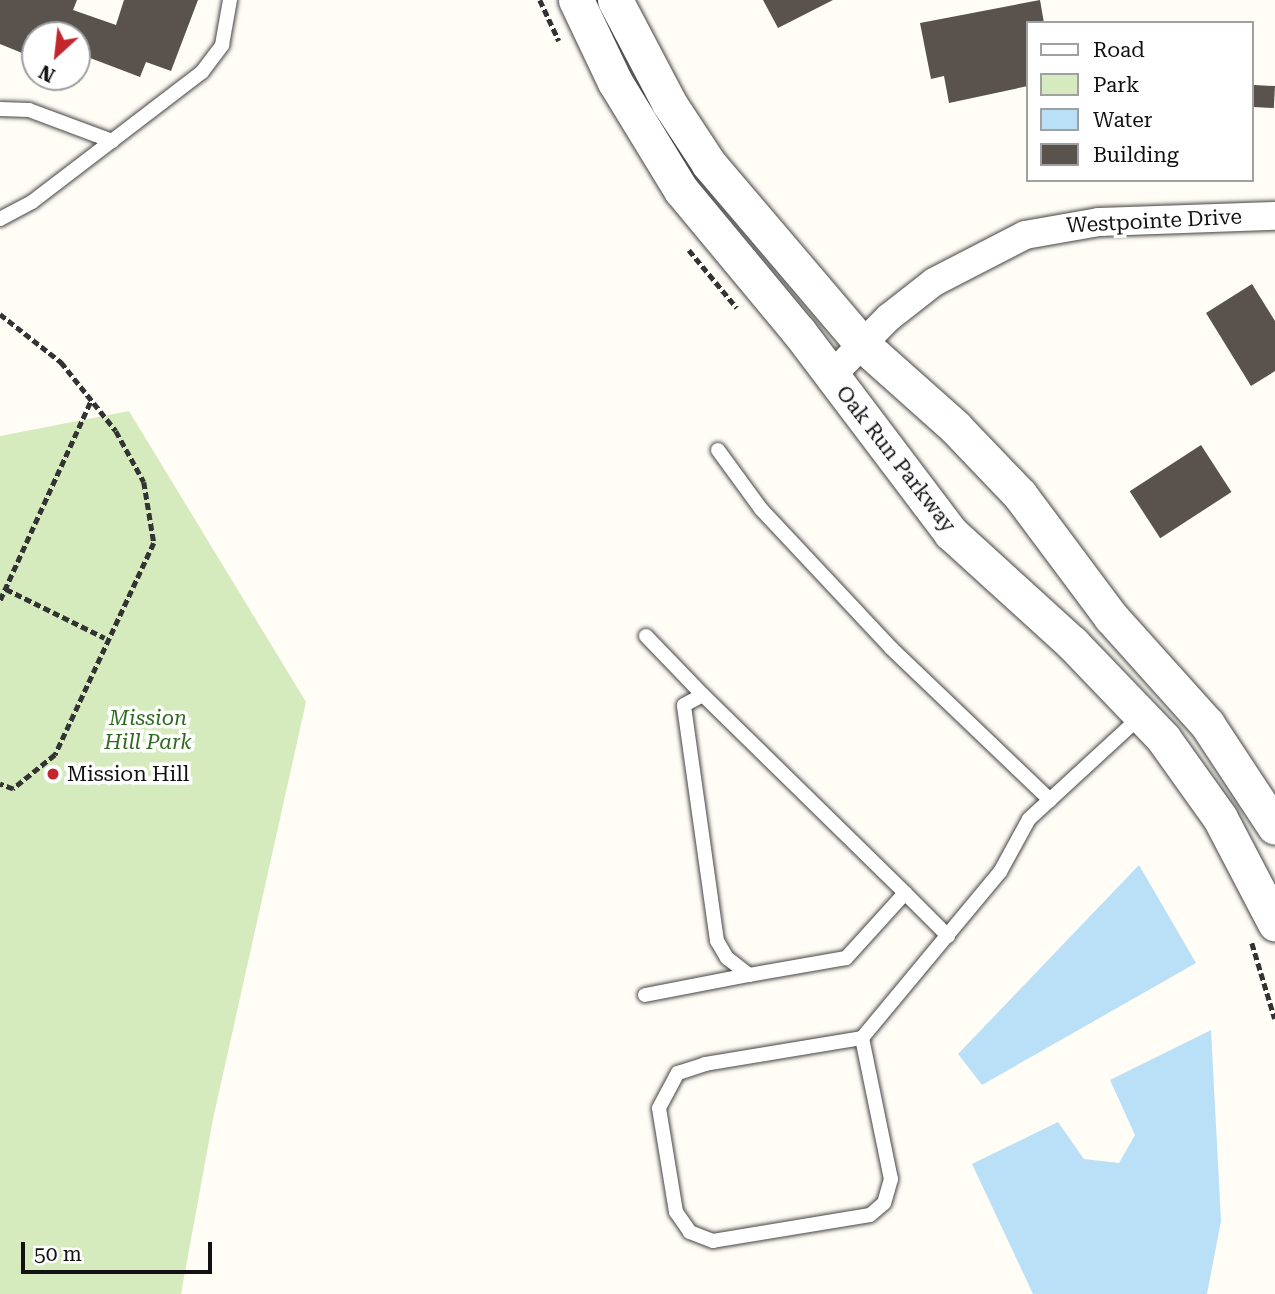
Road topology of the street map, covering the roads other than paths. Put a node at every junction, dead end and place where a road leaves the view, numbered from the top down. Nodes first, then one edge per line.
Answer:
1 (230, 0) edge
2 (576, 0) edge
3 (615, 0) edge
4 (0, 109) edge
5 (111, 141) junction
6 (1275, 216) edge
7 (0, 219) edge
8 (862, 344) junction
9 (832, 375) junction
10 (718, 450) dead end
11 (646, 636) dead end
12 (703, 695) junction
13 (1142, 715) junction
14 (1049, 800) junction
15 (1275, 827) edge
16 (905, 894) junction
17 (1275, 923) edge
18 (948, 936) junction
19 (749, 975) junction
20 (645, 995) dead end
21 (863, 1038) junction

1 - 5 lane
2 - 9 street, Oak Run Parkway
3 - 8 street
4 - 5 lane
5 - 7 lane
6 - 8 street, Westpointe Drive
8 - 9 street, Westpointe Drive
8 - 15 street
9 - 13 street, Oak Run Parkway
10 - 14 lane
11 - 12 lane
12 - 16 lane
12 - 19 lane
13 - 14 lane
13 - 17 street, Oak Run Parkway
14 - 18 lane
16 - 18 lane
16 - 19 lane
18 - 21 lane
19 - 20 lane
21 - 21 lane

